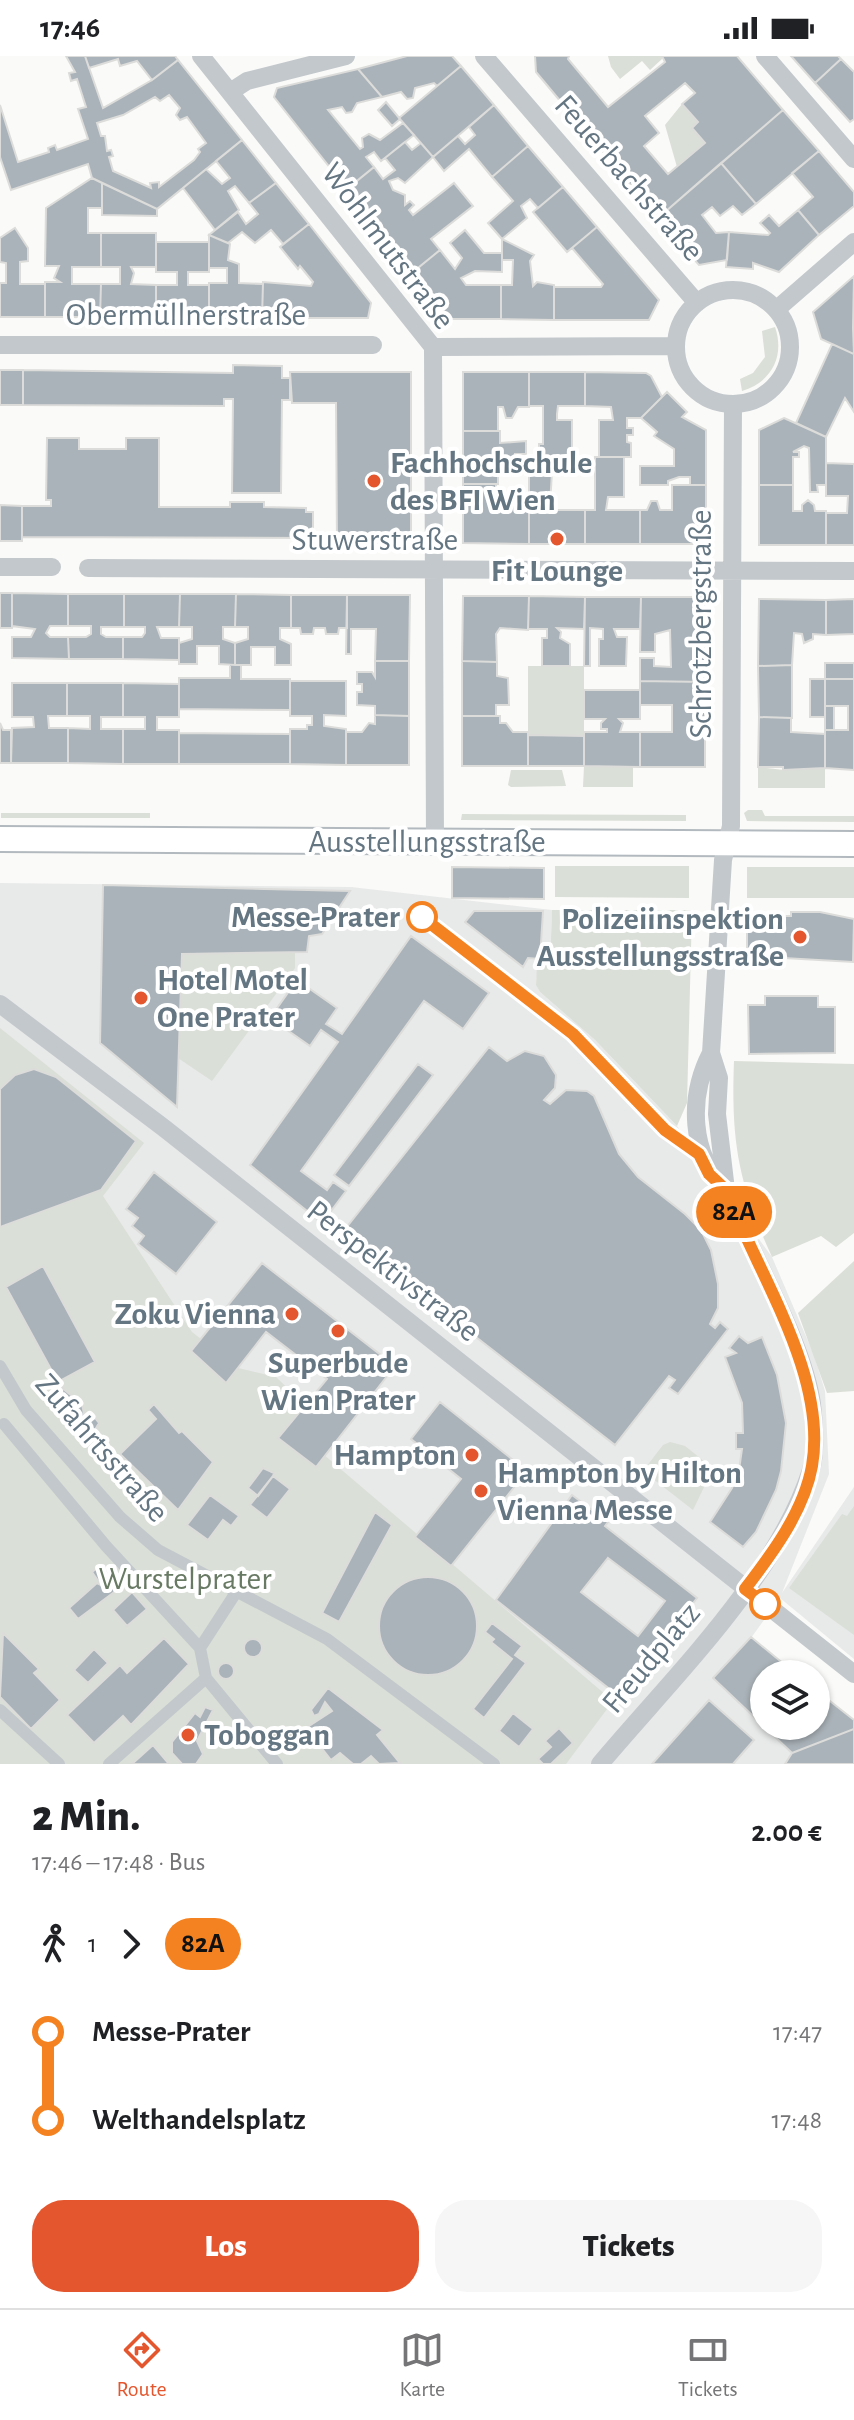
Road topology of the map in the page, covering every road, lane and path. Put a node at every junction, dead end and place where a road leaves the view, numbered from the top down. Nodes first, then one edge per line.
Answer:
1 (201, 56) edge
2 (346, 56) edge
3 (484, 56) edge
4 (765, 56) edge
5 (230, 92) junction
6 (854, 159) edge
7 (854, 242) edge
8 (697, 303) junction
9 (777, 309) junction
10 (0, 345) edge
11 (373, 345) dead end
12 (676, 346) junction
13 (433, 347) junction
14 (733, 404) junction
15 (0, 567) edge
16 (52, 567) dead end
17 (88, 568) dead end
18 (433, 570) junction
19 (731, 570) junction
20 (854, 571) edge
21 (0, 839) edge
22 (435, 842) junction
23 (854, 844) edge
24 (727, 845) junction
25 (0, 1004) edge
26 (711, 1053) junction
27 (726, 1190) junction
28 (0, 1366) edge
29 (26, 1410) junction
30 (2, 1425) edge
31 (745, 1589) junction
32 (235, 1594) junction
33 (200, 1648) junction
34 (854, 1674) edge
35 (206, 1678) junction
36 (0, 1710) edge
37 (59, 1764) edge
38 (109, 1764) edge
39 (277, 1764) edge
40 (494, 1764) edge
41 (600, 1764) edge

1 - 5 street, Wohlmutstraße
2 - 5 street
3 - 8 street, Feuerbachstraße
4 - 6 street
5 - 13 street, Wohlmutstraße
7 - 9 street
8 - 9 street
8 - 12 street
9 - 14 street
10 - 11 street, Obermüllnerstraße
12 - 13 street
12 - 14 street
13 - 18 street, Wohlmutstraße
14 - 19 street, Schrotzbergstraße
15 - 16 street
17 - 18 street, Stuwerstraße
18 - 19 street, Stuwerstraße
18 - 22 street, Wohlmutstraße
19 - 20 street, Stuwerstraße
19 - 24 street, Schrotzbergstraße
21 - 22 main road, Ausstellungsstraße
22 - 24 main road, Ausstellungsstraße
23 - 24 main road, Ausstellungsstraße
24 - 26 street, Schrotzbergstraße
25 - 31 street, Perspektivstraße
26 - 27 street
26 - 27 street
27 - 31 street, Freudplatz
28 - 29 street, Zufahrtsstraße
29 - 30 street
29 - 32 street, Zufahrtsstraße
30 - 33 street
31 - 34 street, Perspektivstraße
31 - 41 street, Freudplatz
32 - 33 street
32 - 40 street, Zufahrtsstraße
33 - 35 street
35 - 38 street
35 - 39 street
36 - 37 street

